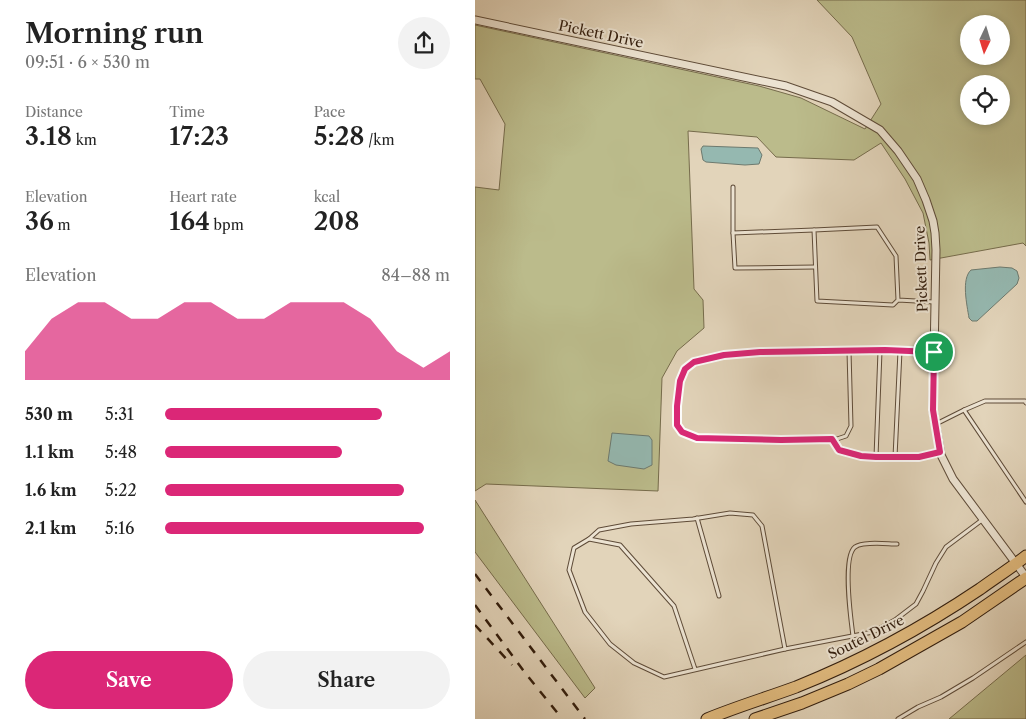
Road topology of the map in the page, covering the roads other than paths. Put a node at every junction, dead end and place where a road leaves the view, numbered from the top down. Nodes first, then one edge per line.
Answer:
1 (475, 20) edge
2 (733, 187) dead end
3 (814, 230) junction
4 (733, 233) junction
5 (815, 267) junction
6 (898, 300) junction
7 (935, 302) junction
8 (880, 350) junction
9 (849, 351) junction
10 (900, 351) junction
11 (934, 352) junction
12 (1026, 403) edge
13 (963, 410) junction
14 (936, 424) junction
15 (832, 439) junction
16 (940, 452) junction
17 (876, 457) junction
18 (895, 457) junction
19 (1026, 502) edge
20 (697, 518) junction
21 (982, 519) junction
22 (589, 539) junction
23 (897, 544) dead end
24 (1026, 556) edge
25 (1016, 564) junction
26 (1026, 578) edge
27 (719, 596) dead end
28 (853, 636) junction
29 (1026, 642) edge
30 (785, 649) junction
31 (695, 669) junction
32 (707, 719) edge
33 (755, 719) edge
34 (898, 719) edge

1 - 7 street, Pickett Drive
2 - 4 lane
3 - 4 lane
3 - 5 lane
3 - 6 lane
4 - 5 lane
5 - 6 lane
6 - 7 lane
7 - 11 street, Pickett Drive
8 - 9 lane
8 - 10 lane
8 - 17 lane
9 - 15 lane
9 - 15 lane
10 - 11 lane
10 - 18 lane
11 - 14 street, Pickett Drive
12 - 13 lane
13 - 14 lane
13 - 19 lane
14 - 16 street, Pickett Drive
15 - 17 lane
16 - 18 lane
16 - 21 street, Pickett Drive
17 - 18 lane
20 - 22 lane
20 - 27 lane
20 - 30 lane
21 - 25 street, Pickett Drive
21 - 28 lane
22 - 31 lane
22 - 31 lane
23 - 28 lane
24 - 25 main road, Soutel Drive
25 - 26 street, Pickett Drive
25 - 32 main road, Soutel Drive
26 - 33 main road
28 - 30 lane
29 - 34 lane
30 - 31 lane

